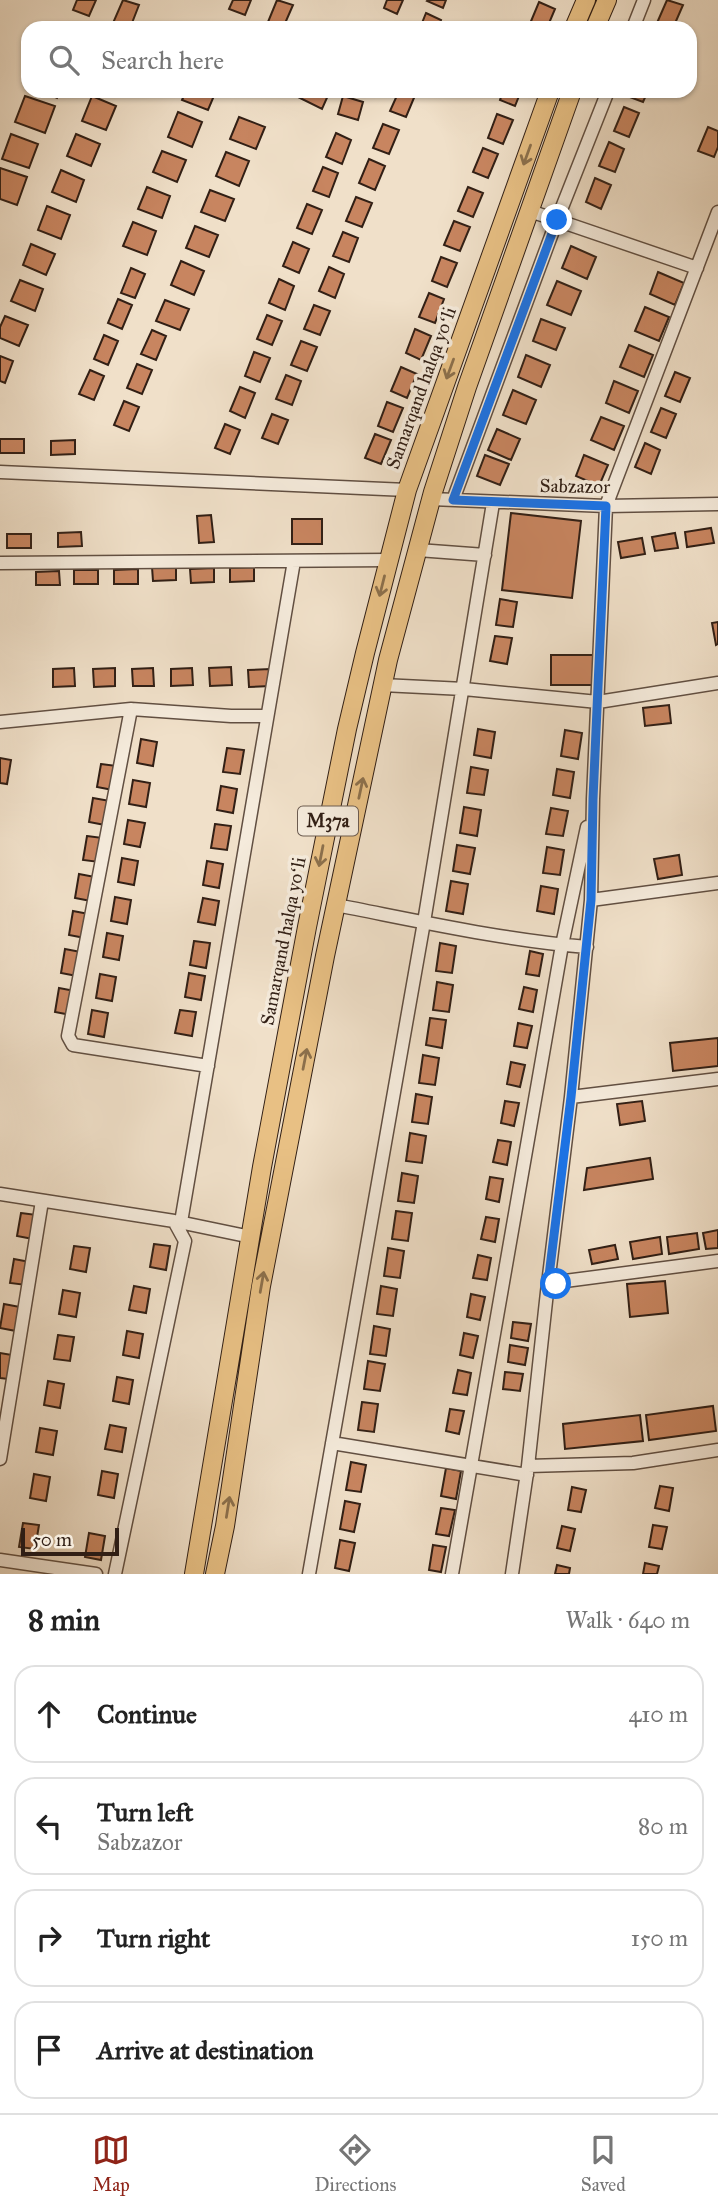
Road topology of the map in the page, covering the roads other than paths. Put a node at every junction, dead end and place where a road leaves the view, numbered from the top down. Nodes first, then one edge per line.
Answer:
1 (586, 0) edge
2 (607, 0) edge
3 (644, 0) edge
4 (577, 21) edge
5 (598, 21) edge
6 (636, 21) edge
7 (547, 98) edge
8 (570, 98) edge
9 (605, 98) edge
10 (530, 211) junction
11 (718, 212) edge
12 (557, 220) junction
13 (697, 268) junction
14 (0, 472) edge
15 (407, 490) junction
16 (431, 499) junction
17 (453, 500) junction
18 (493, 503) junction
19 (718, 503) edge
20 (606, 506) junction
21 (418, 550) junction
22 (485, 555) junction
23 (389, 560) junction
24 (294, 561) junction
25 (0, 563) edge
26 (365, 653) junction
27 (388, 660) junction
28 (718, 683) edge
29 (382, 684) junction
30 (464, 689) junction
31 (598, 702) junction
32 (131, 709) junction
33 (267, 716) junction
34 (0, 722) edge
35 (593, 799) junction
36 (718, 883) edge
37 (591, 900) junction
38 (336, 905) junction
39 (424, 922) junction
40 (562, 945) junction
41 (587, 947) junction
42 (208, 1066) junction
43 (718, 1079) edge
44 (571, 1097) junction
45 (0, 1194) edge
46 (42, 1201) junction
47 (178, 1221) junction
48 (251, 1237) junction
49 (718, 1261) edge
50 (547, 1292) junction
51 (332, 1443) junction
52 (718, 1450) edge
53 (0, 1459) edge
54 (470, 1466) junction
55 (528, 1470) junction
56 (0, 1560) edge
57 (96, 1574) edge
58 (115, 1574) edge
59 (194, 1574) edge
60 (215, 1574) edge
61 (309, 1574) edge
62 (452, 1574) edge
63 (512, 1574) edge

1 - 4 highway
2 - 5 highway
3 - 6 street
7 -> 15 highway, Samarqand halqa yoʻli / M37a
8 - 10 highway, M37a
9 - 12 street
10 - 12 street
10 - 16 highway, M37a
11 - 13 street
12 - 13 street
12 - 17 street
13 - 20 street
14 - 15 street
15 - 23 highway, Samarqand halqa yoʻli / M37a
16 - 17 street, Sabzazor
16 - 21 highway, M37a
17 - 18 street, Sabzazor
18 - 20 street, Sabzazor
18 - 22 street
19 - 20 street, Sabzazor
20 - 31 street
21 - 22 street
21 - 27 highway, M37a
22 - 30 street
23 - 24 street
23 -> 26 highway, Samarqand halqa yoʻli / M37a
24 - 25 street
24 - 33 street
26 - 27 highway
26 -> 48 highway, Samarqand halqa yoʻli / M37a
27 - 29 highway, M37a
28 - 31 street
29 - 30 street
38 -> 29 highway, M37a
30 - 31 street
30 - 39 street
31 - 35 street
32 - 33 street
32 - 34 street
32 - 42 street
33 - 42 street
35 - 37 street
35 - 40 street
36 - 37 street
37 - 41 street
38 - 39 street
60 -> 38 highway, M37a
39 - 40 street
39 - 51 street
40 - 41 street
40 - 54 street
41 - 44 street
42 - 47 street
43 - 44 street
44 - 50 street
45 - 46 street
46 - 47 street
46 - 53 street
47 - 48 street
47 - 58 street
48 - 59 highway, Samarqand halqa yoʻli / M37a
49 - 50 street
50 - 55 street
51 - 54 street
51 - 61 street
52 - 55 street
54 - 55 street
54 - 62 street
55 - 63 street
56 - 57 street

